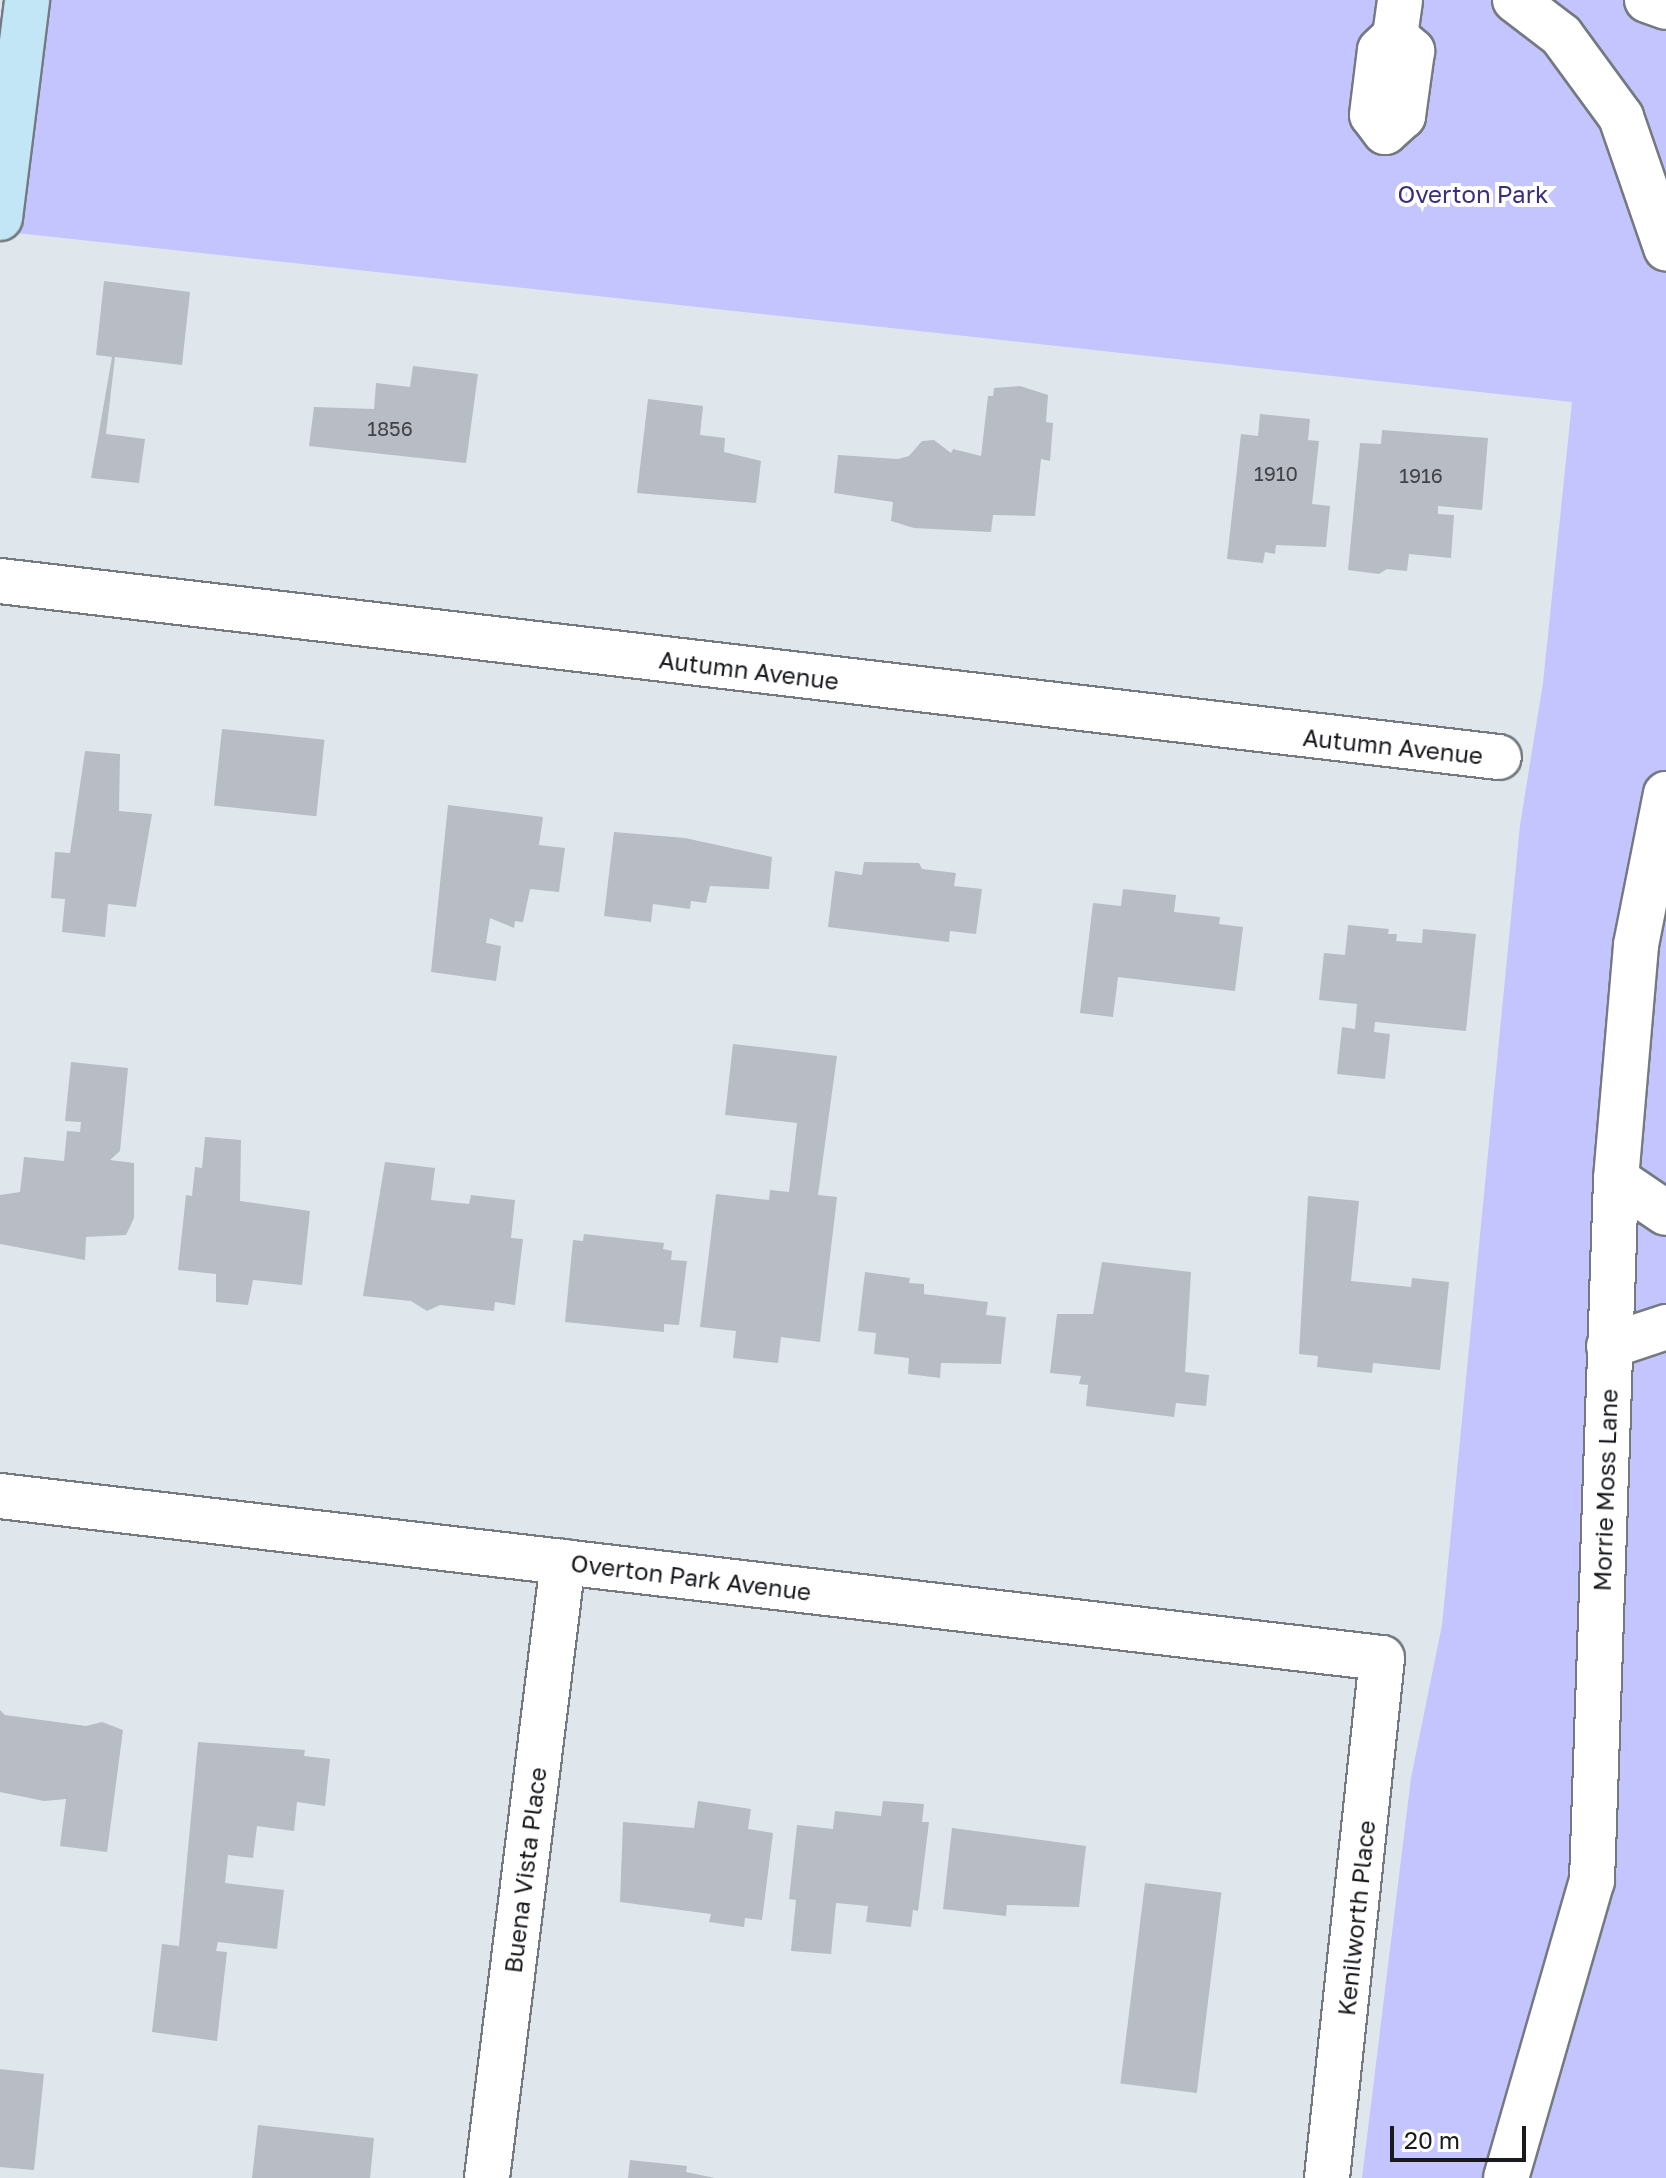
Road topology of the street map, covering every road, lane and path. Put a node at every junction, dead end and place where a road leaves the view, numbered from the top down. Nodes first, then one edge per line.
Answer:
1 (27, 0) edge
2 (1515, 0) edge
3 (1647, 0) edge
4 (1666, 7) edge
5 (0, 218) edge
6 (1666, 248) edge
7 (0, 581) edge
8 (1499, 757) dead end
9 (1666, 794) edge
10 (1616, 1179) junction
11 (1666, 1213) edge
12 (1666, 1327) edge
13 (1609, 1346) junction
14 (0, 1496) edge
15 (563, 1562) junction
16 (1382, 1658) joint
17 (487, 2178) edge
18 (1327, 2178) edge
19 (1506, 2178) edge

1 - 5 main road
2 - 6 street
3 - 4 street
7 - 8 street, Autumn Avenue
9 - 10 street, Morrie Moss Lane
10 - 11 street
10 - 13 street, Morrie Moss Lane
12 - 13 street
13 - 19 street, Morrie Moss Lane
14 - 15 street, Overton Park Avenue
15 - 16 street, Overton Park Avenue
15 - 17 street, Buena Vista Place
16 - 18 street, Kenilworth Place

